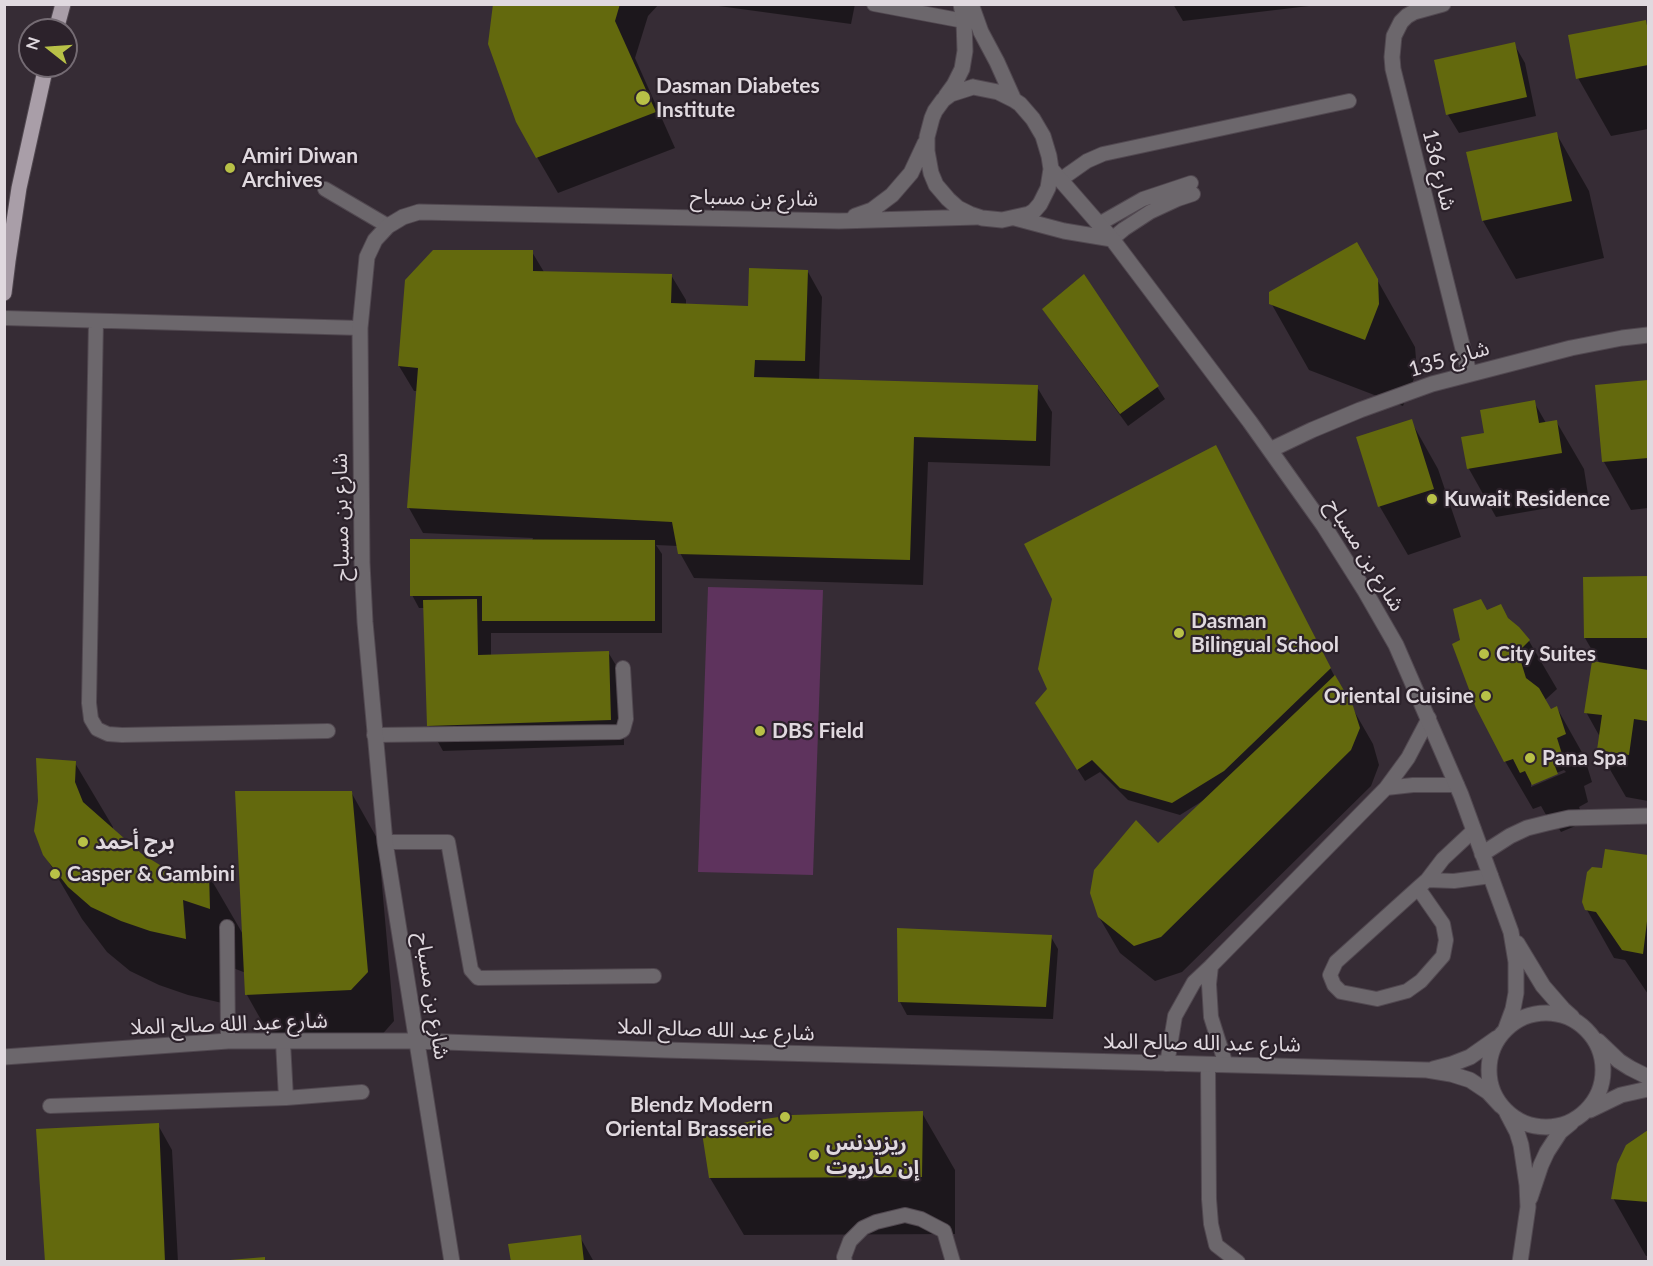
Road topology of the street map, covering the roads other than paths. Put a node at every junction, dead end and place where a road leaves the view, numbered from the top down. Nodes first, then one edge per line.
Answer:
1 (874, 4) edge
2 (962, 4) edge
3 (971, 4) edge
4 (1443, 4) edge
5 (964, 21) junction
6 (43, 78) edge
7 (943, 100) junction
8 (1014, 100) junction
9 (1349, 101) dead end
10 (927, 137) junction
11 (1055, 174) junction
12 (325, 189) dead end
13 (977, 217) junction
14 (1015, 218) junction
15 (839, 221) junction
16 (1099, 224) junction
17 (388, 226) junction
18 (1112, 239) junction
19 (4, 293) edge
20 (4, 318) edge
21 (96, 321) junction
22 (360, 328) junction
23 (1648, 335) edge
24 (1469, 373) junction
25 (1270, 450) junction
26 (623, 668) dead end
27 (1429, 718) junction
28 (328, 731) dead end
29 (375, 735) junction
30 (1457, 785) junction
31 (1386, 788) junction
32 (1648, 816) edge
33 (1474, 830) junction
34 (385, 842) junction
35 (1482, 854) junction
36 (1491, 876) junction
37 (1423, 884) junction
38 (227, 927) dead end
39 (1511, 932) junction
40 (1211, 966) junction
41 (654, 976) dead end
42 (1585, 1027) junction
43 (1504, 1031) junction
44 (228, 1041) junction
45 (418, 1041) junction
46 (283, 1042) junction
47 (4, 1057) edge
48 (1167, 1064) junction
49 (1208, 1065) junction
50 (1226, 1065) junction
51 (1427, 1070) junction
52 (1648, 1077) edge
53 (1648, 1089) edge
54 (362, 1092) dead end
55 (286, 1098) junction
56 (50, 1106) dead end
57 (1504, 1110) junction
58 (1580, 1116) junction
59 (1527, 1207) junction
60 (452, 1262) edge
61 (844, 1262) edge
62 (953, 1262) edge
63 (1238, 1262) edge
64 (1520, 1262) edge

1 - 5 lane
2 - 5 street
3 - 8 street
4 - 24 street, شارع 136
5 - 7 street
6 - 19 main road
7 - 8 street
7 - 10 street
8 - 11 street
9 - 11 lane
10 - 13 street
10 - 15 street, شارع بن مسباح
11 - 14 street
11 - 16 street, شارع بن مسباح
12 - 17 lane
13 - 14 street
13 - 15 street, شارع بن مسباح
14 - 18 street
15 - 17 street, شارع بن مسباح
16 - 18 street, شارع بن مسباح
16 - 18 lane
17 - 22 street, شارع بن مسباح
18 - 25 street, شارع بن مسباح
20 - 21 lane
21 - 22 lane
21 - 28 lane
22 - 29 street, شارع بن مسباح
23 - 24 street, شارع 135
24 - 25 street, شارع 135
25 - 27 street, شارع بن مسباح
26 - 29 lane
27 - 30 street, شارع بن مسباح
27 - 31 lane
29 - 34 street, شارع بن مسباح
30 - 31 lane
30 - 33 street, شارع بن مسباح
31 - 40 lane
32 - 35 street
33 - 35 street, شارع بن مسباح
33 - 37 lane
34 - 41 lane
34 - 45 street, شارع بن مسباح
35 - 36 street, شارع بن مسباح
36 - 37 lane
36 - 39 street, شارع بن مسباح
37 - 37 lane
38 - 44 lane
39 - 42 street, شارع بن مسباح
39 - 43 street, شارع بن مسباح
40 - 48 lane
40 - 50 lane
42 - 43 street
42 - 52 street
42 - 58 street
43 - 51 street, شارع عبد الله صالح الملا
43 - 57 street
44 - 46 street, شارع عبد الله صالح الملا
44 - 47 street, شارع عبد الله صالح الملا
45 - 46 street, شارع عبد الله صالح الملا
45 - 48 street, شارع عبد الله صالح الملا
45 - 60 street, شارع بن مسباح
46 - 55 lane
48 - 49 street, شارع عبد الله صالح الملا
49 - 50 street, شارع عبد الله صالح الملا
49 - 63 lane
50 - 51 street, شارع عبد الله صالح الملا
51 - 57 street, شارع عبد الله صالح الملا
53 - 58 street
54 - 55 lane
55 - 56 lane
57 - 58 street
57 - 59 street
58 - 59 street
59 - 64 street
61 - 62 lane

